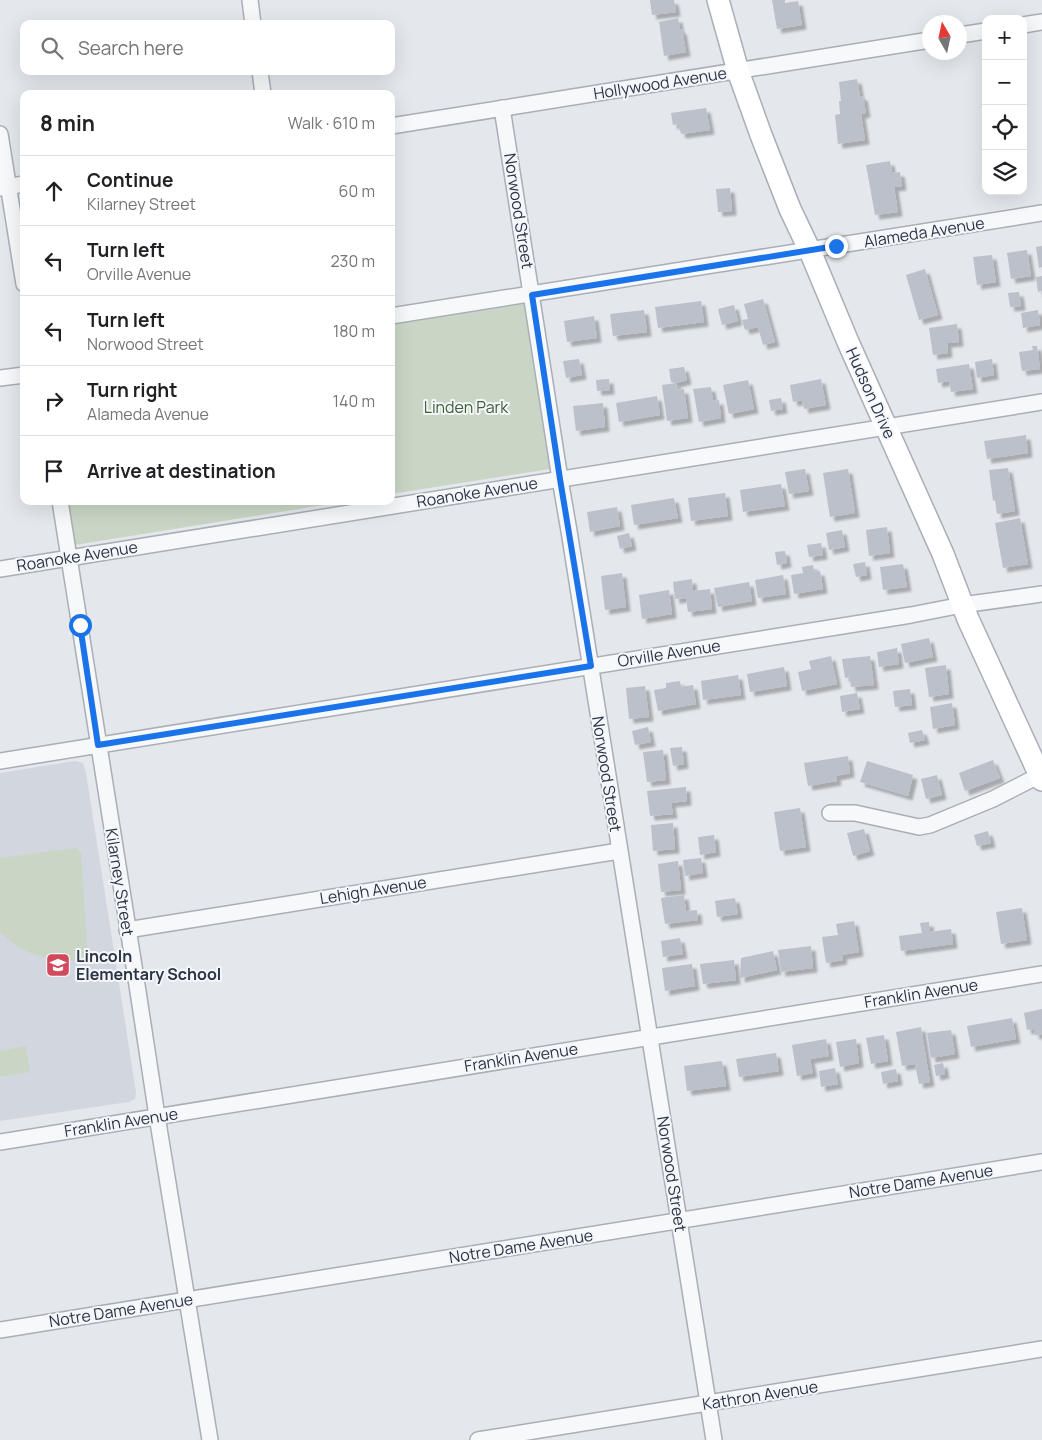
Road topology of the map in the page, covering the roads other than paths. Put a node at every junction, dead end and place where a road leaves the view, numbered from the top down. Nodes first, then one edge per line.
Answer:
1 (250, 0) edge
2 (718, 0) edge
3 (252, 20) edge
4 (1042, 22) edge
5 (1027, 24) edge
6 (982, 32) edge
7 (967, 34) edge
8 (922, 41) edge
9 (738, 71) junction
10 (261, 75) edge
11 (262, 90) edge
12 (502, 108) junction
13 (395, 125) edge
14 (0, 134) edge
15 (20, 185) edge
16 (4, 187) edge
17 (1042, 213) edge
18 (810, 251) junction
19 (20, 265) edge
20 (532, 295) junction
21 (395, 315) edge
22 (20, 375) edge
23 (0, 378) edge
24 (1042, 402) edge
25 (886, 427) junction
26 (560, 479) junction
27 (61, 505) edge
28 (68, 558) junction
29 (0, 569) edge
30 (1042, 594) edge
31 (962, 605) junction
32 (591, 666) junction
33 (98, 745) junction
34 (0, 761) edge
35 (1041, 778) edge
36 (830, 812) dead end
37 (619, 851) junction
38 (128, 930) junction
39 (1042, 974) edge
40 (650, 1036) junction
41 (157, 1116) junction
42 (0, 1142) edge
43 (1042, 1162) edge
44 (679, 1220) junction
45 (186, 1300) junction
46 (0, 1330) edge
47 (1042, 1349) edge
48 (708, 1403) junction
49 (210, 1440) edge
50 (478, 1440) edge
51 (714, 1440) edge

1 - 3 street
2 - 9 street, Hudson Drive
4 - 5 street
6 - 7 street
8 - 9 street, Hollywood Avenue
9 - 12 street, Hollywood Avenue
9 - 18 street, Hudson Drive
10 - 11 street
12 - 13 street, Hollywood Avenue
12 - 20 street, Norwood Street
14 - 16 street
15 - 16 street
16 - 19 street
17 - 18 street, Alameda Avenue
18 - 20 street, Alameda Avenue
18 - 25 street, Hudson Drive
20 - 21 street, Alameda Avenue
20 - 26 street, Norwood Street
22 - 23 street
24 - 25 street, Roanoke Avenue
25 - 26 street, Roanoke Avenue
25 - 31 street, Hudson Drive
26 - 28 street, Roanoke Avenue
26 - 32 street, Norwood Street
27 - 28 street, Kilarney Street
28 - 29 street, Roanoke Avenue
28 - 33 street, Kilarney Street
30 - 31 street, Orville Avenue
31 - 32 street, Orville Avenue
31 - 35 street, Hudson Drive
32 - 33 street, Orville Avenue
32 - 37 street, Norwood Street
33 - 34 street, Orville Avenue
33 - 38 street, Kilarney Street
35 - 36 street
37 - 38 street, Lehigh Avenue
37 - 40 street, Norwood Street
38 - 41 street, Kilarney Street
39 - 40 street, Franklin Avenue
40 - 41 street, Franklin Avenue
40 - 44 street, Norwood Street
41 - 42 street, Franklin Avenue
41 - 45 street, Kilarney Street
43 - 44 street, Notre Dame Avenue
44 - 45 street, Notre Dame Avenue
44 - 48 street, Norwood Street
45 - 46 street, Notre Dame Avenue
45 - 49 street, Kilarney Street
47 - 48 street, Kathron Avenue
48 - 50 street, Kathron Avenue
48 - 51 street, Norwood Street

